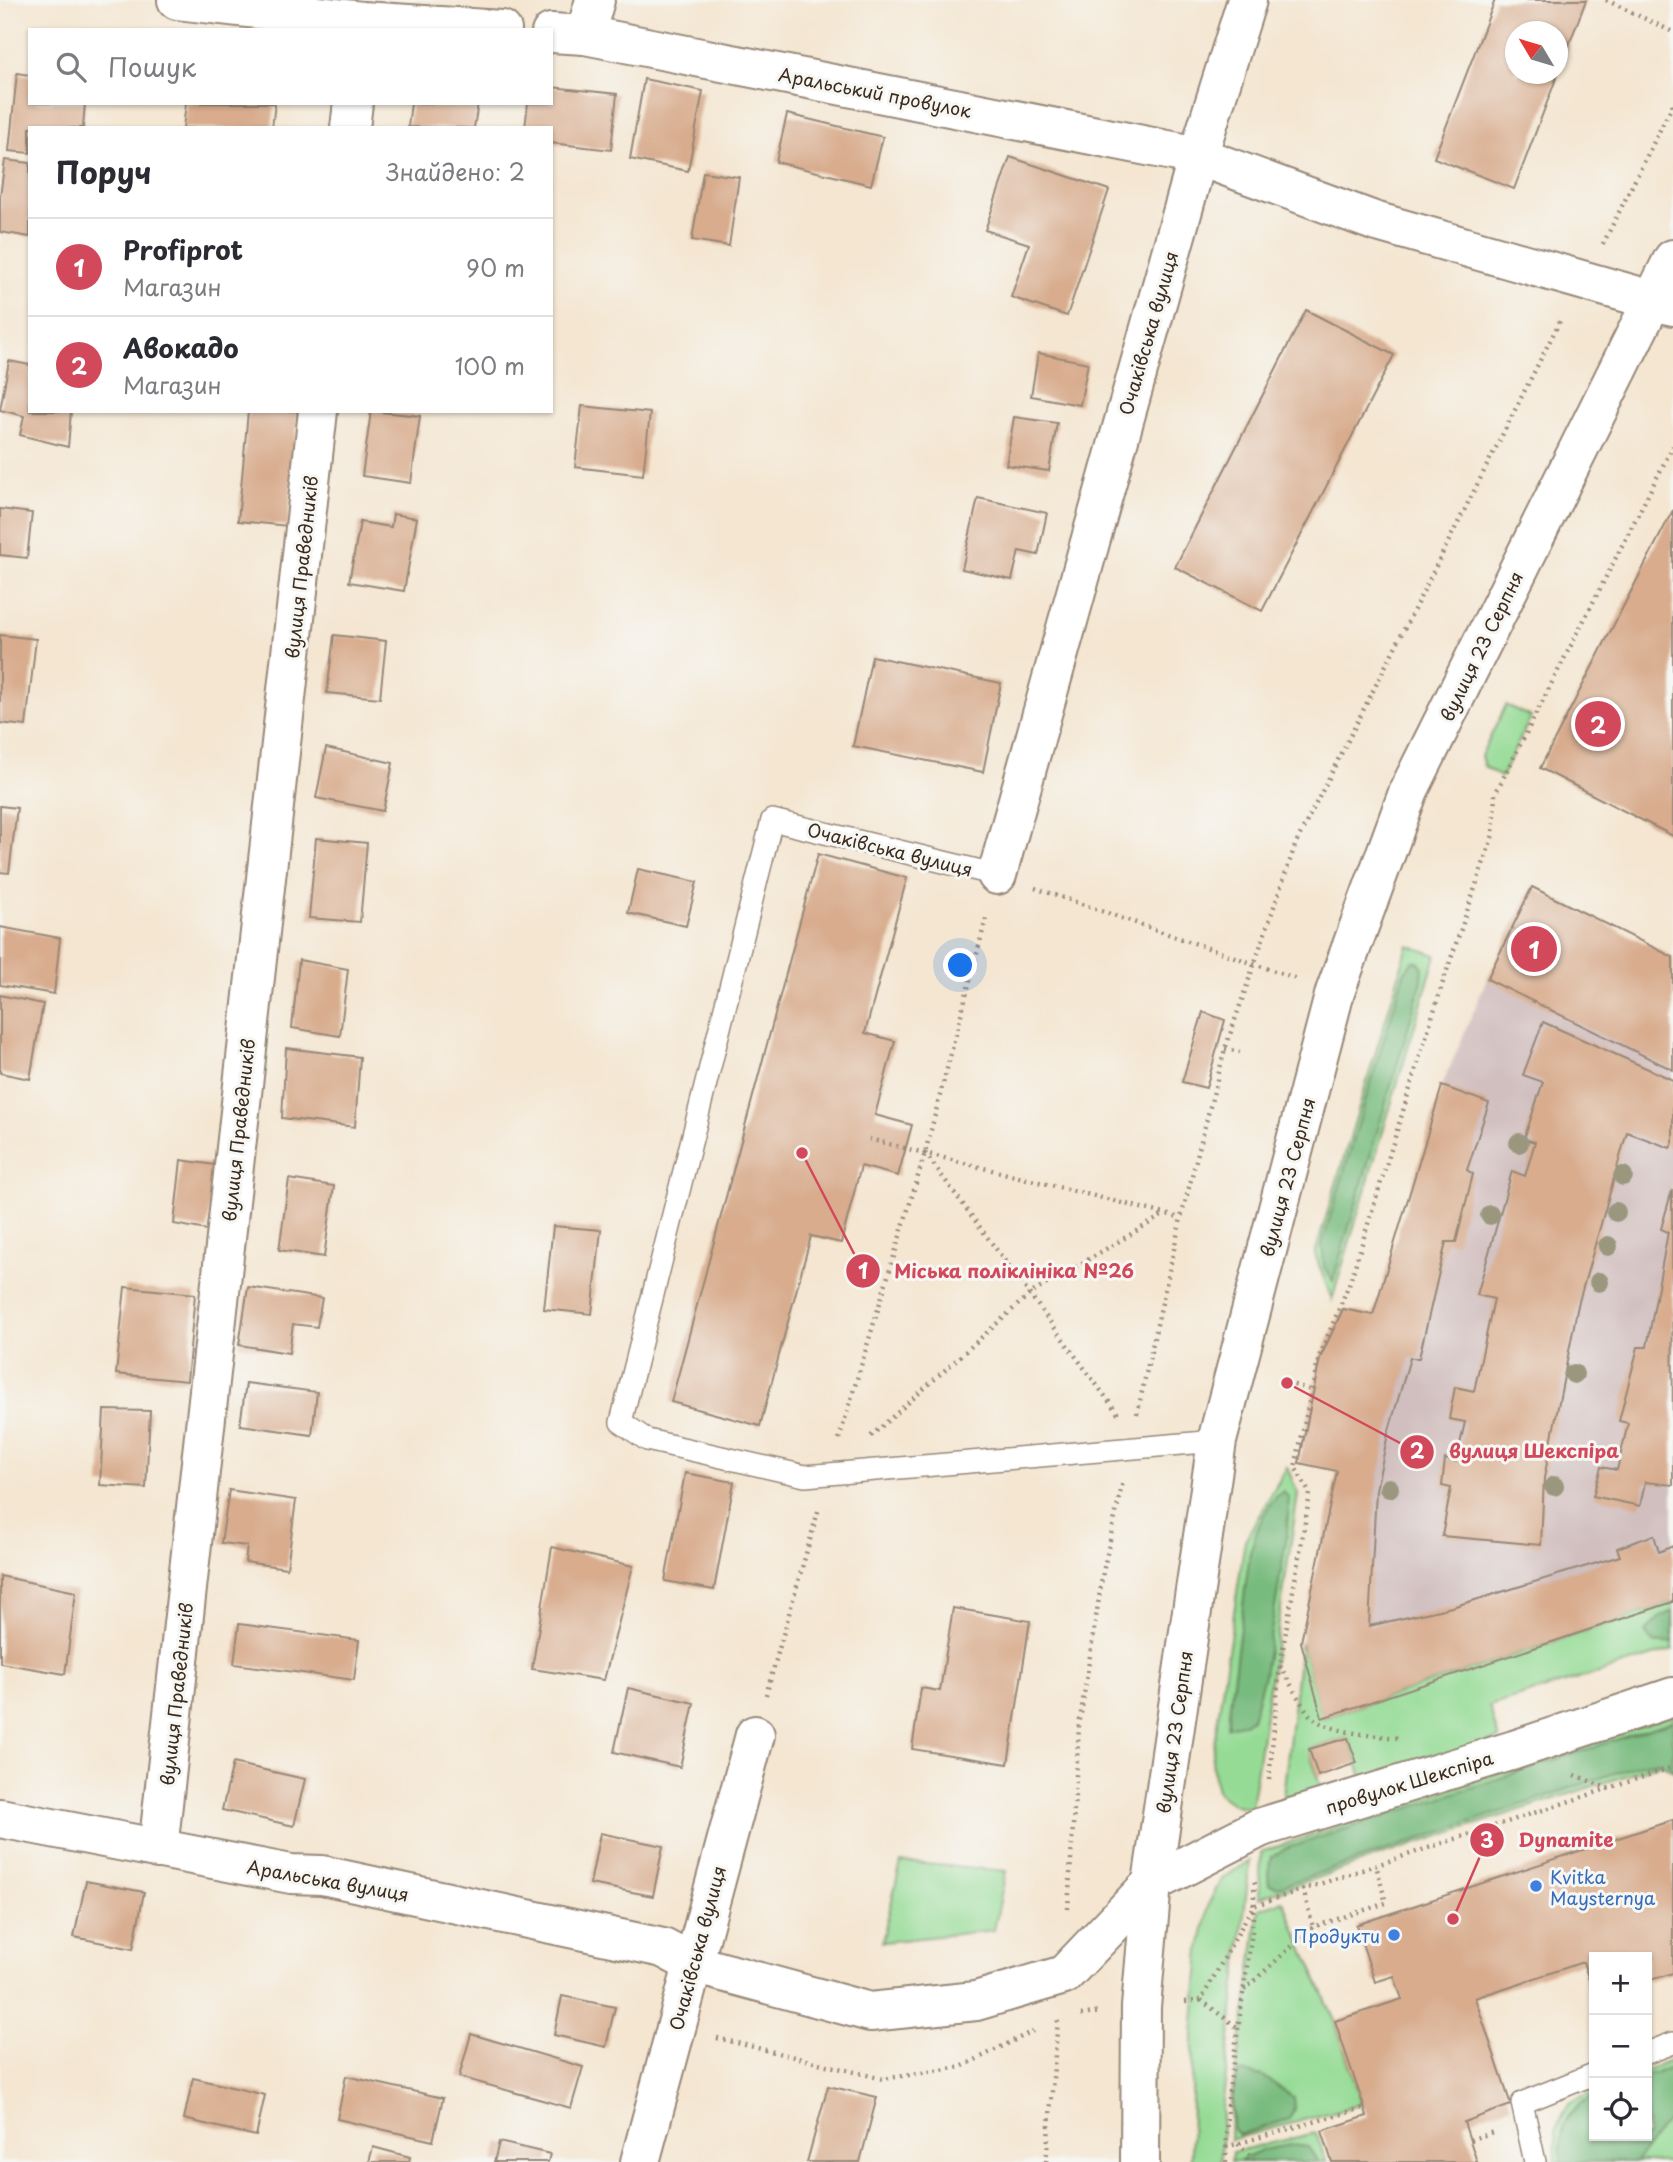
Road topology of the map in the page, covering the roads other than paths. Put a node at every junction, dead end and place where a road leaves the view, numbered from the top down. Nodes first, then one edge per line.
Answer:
1 (177, 0) edge
2 (1247, 0) edge
3 (577, 23) edge
4 (361, 25) edge
5 (446, 28) edge
6 (353, 105) edge
7 (350, 126) edge
8 (1198, 156) junction
9 (1673, 259) edge
10 (1662, 304) edge
11 (318, 413) edge
12 (997, 875) joint
13 (1217, 1441) junction
14 (1673, 1697) edge
15 (755, 1735) road end
16 (0, 1818) edge
17 (158, 1849) junction
18 (1152, 1883) junction
19 (693, 1964) junction
20 (1064, 1975) joint
21 (1673, 2043) edge
22 (1652, 2051) edge
23 (1589, 2076) edge
24 (640, 2162) edge
25 (1140, 2162) edge
26 (1535, 2162) edge

1 - 4 street
2 - 8 street, Очаківська вулиця
3 - 8 street, Аральський провулок
4 - 5 street
6 - 7 street
8 - 10 street, Аральський провулок
8 - 12 street, Очаківська вулиця
9 - 10 street, вулиця 23 Серпня
10 - 13 street, вулиця 23 Серпня
11 - 17 street, вулиця Праведників
12 - 13 lane, Очаківська вулиця
13 - 18 street, вулиця 23 Серпня
14 - 18 street, провулок Шекспіра
15 - 19 street, Очаківська вулиця
16 - 17 street, Аральська вулиця
17 - 19 street, Аральська вулиця
18 - 20 street, провулок Шекспіра
18 - 25 street, вулиця 23 Серпня
19 - 20 street, Аральська вулиця
19 - 24 street, Очаківська вулиця
21 - 22 lane
23 - 26 lane

